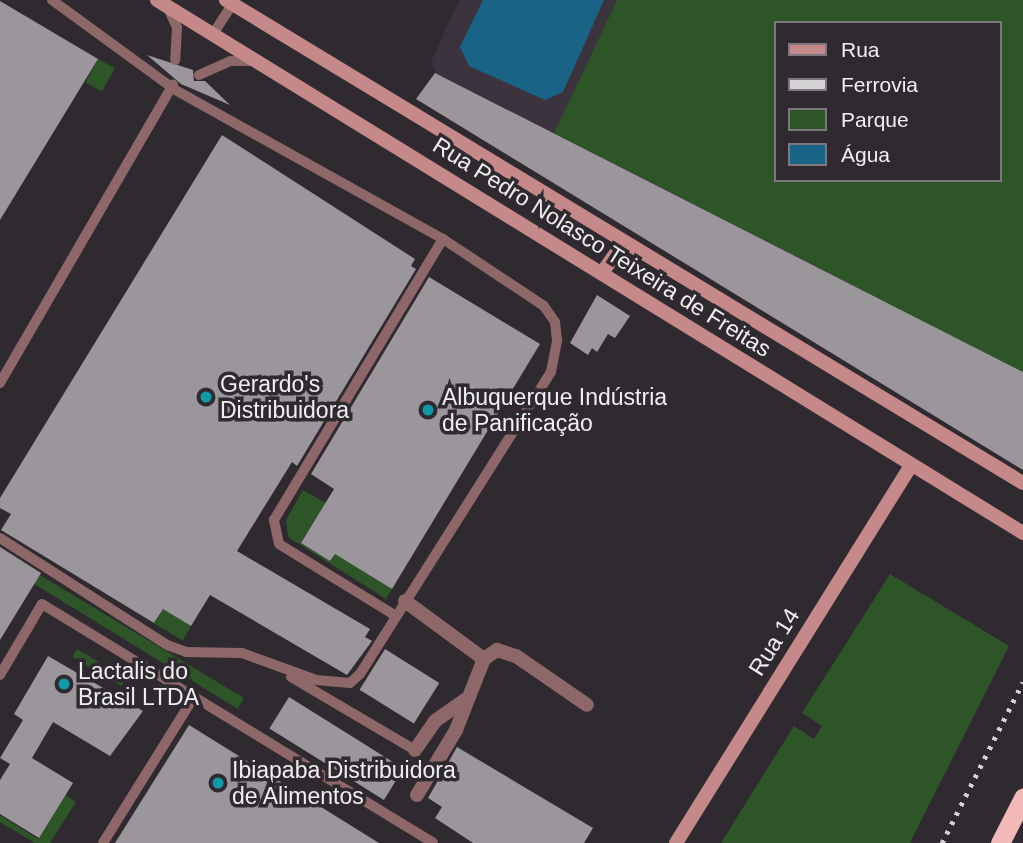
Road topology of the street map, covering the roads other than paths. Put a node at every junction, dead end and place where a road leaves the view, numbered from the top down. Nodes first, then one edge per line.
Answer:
1 (52, 0) edge
2 (231, 1) edge
3 (162, 3) edge
4 (213, 34) junction
5 (175, 60) dead end
6 (258, 61) junction
7 (199, 75) dead end
8 (176, 85) junction
9 (443, 239) junction
10 (623, 243) junction
11 (602, 273) junction
12 (0, 383) edge
13 (911, 465) junction
14 (1023, 483) edge
15 (1023, 533) edge
16 (0, 538) edge
17 (405, 601) junction
18 (396, 616) junction
19 (484, 659) junction
20 (270, 664) junction
21 (0, 675) edge
22 (194, 697) junction
23 (465, 700) junction
24 (587, 705) dead end
25 (415, 750) joint
26 (417, 795) dead end
27 (1023, 798) edge
28 (103, 843) edge
29 (433, 843) edge
30 (676, 843) edge
31 (1000, 843) edge

1 - 8 lane
2 - 4 lane
2 - 10 main road, Rua Pedro Nolasco Teixeira de Freitas
3 - 4 main road, Rua Pedro Nolasco Teixeira de Freitas
3 - 5 lane
4 - 6 main road, Rua Pedro Nolasco Teixeira de Freitas
6 - 7 lane
6 - 11 main road, Rua Pedro Nolasco Teixeira de Freitas
8 - 9 lane
8 - 12 lane
9 - 17 lane
9 - 18 lane
10 - 11 main road
10 - 14 main road, Rua Pedro Nolasco Teixeira de Freitas
11 - 13 main road, Rua Pedro Nolasco Teixeira de Freitas
13 - 15 main road, Rua Pedro Nolasco Teixeira de Freitas
13 - 30 main road, Rua 14
16 - 20 lane
17 - 18 lane
17 - 19 street
18 - 20 lane
19 - 23 street
19 - 24 street
20 - 25 lane
21 - 22 lane
22 - 28 lane
22 - 29 lane
23 - 25 street
23 - 26 street
27 - 31 highway

